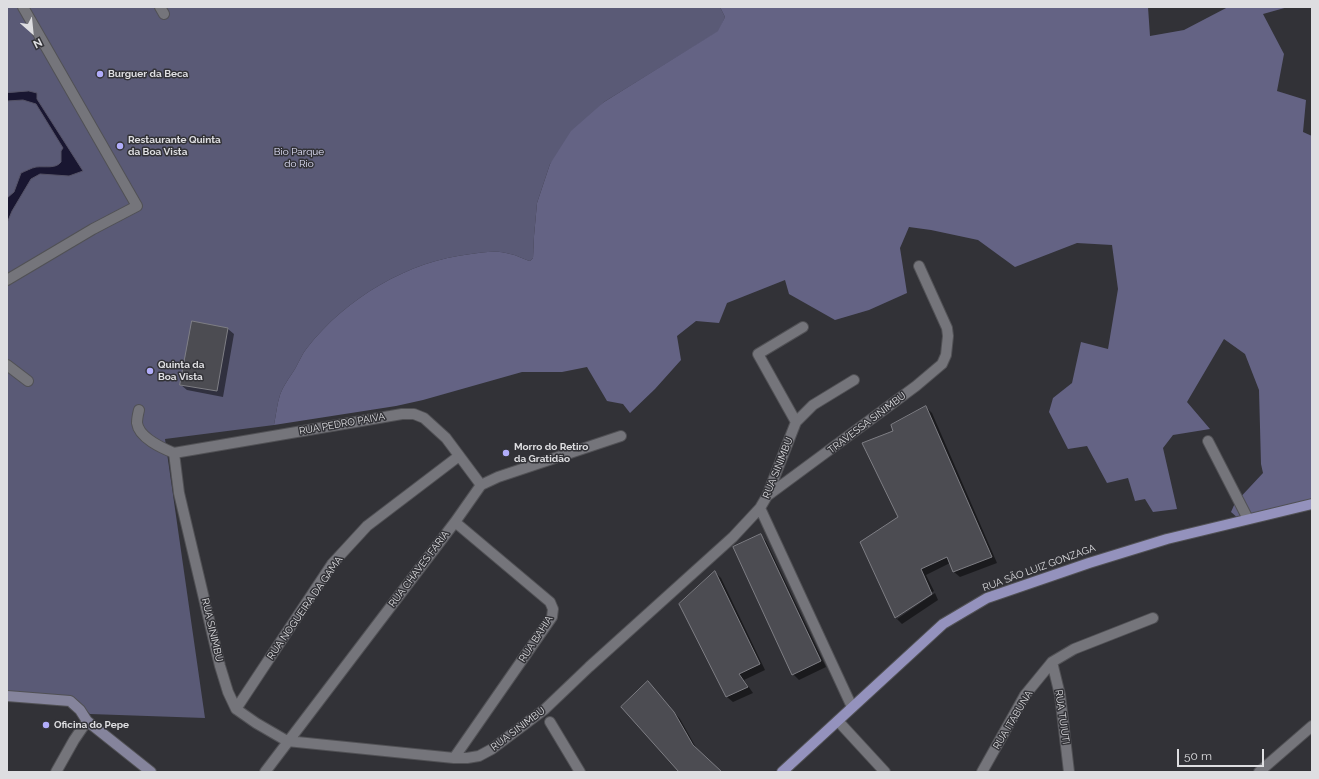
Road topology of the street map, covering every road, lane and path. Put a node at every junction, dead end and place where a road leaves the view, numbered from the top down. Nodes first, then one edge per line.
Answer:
1 (23, 7) edge
2 (919, 266) dead end
3 (7, 280) edge
4 (803, 327) dead end
5 (7, 364) edge
6 (854, 380) dead end
7 (28, 381) dead end
8 (139, 410) dead end
9 (796, 422) junction
10 (622, 436) dead end
11 (1208, 441) dead end
12 (174, 453) junction
13 (459, 456) junction
14 (481, 485) junction
15 (768, 496) junction
16 (1312, 504) edge
17 (760, 508) junction
18 (1248, 519) junction
19 (455, 522) junction
20 (1153, 618) dead end
21 (1052, 662) junction
22 (7, 696) edge
23 (852, 707) junction
24 (236, 709) junction
25 (87, 721) junction
26 (838, 721) junction
27 (550, 722) dead end
28 (1312, 726) edge
29 (287, 741) junction
30 (454, 758) junction
31 (56, 772) edge
32 (151, 772) edge
33 (265, 772) edge
34 (580, 772) edge
35 (782, 772) edge
36 (885, 772) edge
37 (982, 772) edge
38 (1069, 772) edge
39 (1259, 772) edge

1 - 3 street
2 - 15 street, TRAVESSA SINIMBU
4 - 9 street
5 - 7 street
6 - 9 street, RUA SINIMBU
8 - 12 street
9 - 15 street, RUA SINIMBU
10 - 14 street
11 - 18 street
12 - 13 street, RUA PEDRO PAIVA
12 - 24 street, RUA SINIMBU
13 - 14 street, RUA PEDRO PAIVA
13 - 24 street, RUA NOGUEIRA DA GAMA
14 - 19 street, RUA CHAVES FARIA
15 - 17 street, RUA SINIMBU
16 - 18 main road, RUA SÃO LUIZ GONZAGA
17 - 23 street
17 - 30 street, RUA SINIMBU
18 - 23 main road, RUA SÃO LUIZ GONZAGA
19 - 29 street, RUA CHAVES FARIA
19 - 30 street, RUA BAHIA
20 - 21 street, RUA ITABUNA
21 - 37 street, RUA ITABUNA
21 - 38 street, RUA TUIUTI
22 - 25 main road
23 - 26 main road, RUA SÃO LUIZ GONZAGA
24 - 29 street, RUA SINIMBU
25 - 31 street
25 - 32 main road
26 - 35 main road, RUA SÃO LUIZ GONZAGA
26 - 36 street
27 - 34 street
28 - 39 street
29 - 30 street, RUA SINIMBU
29 - 33 street, RUA CHAVES FARIA

